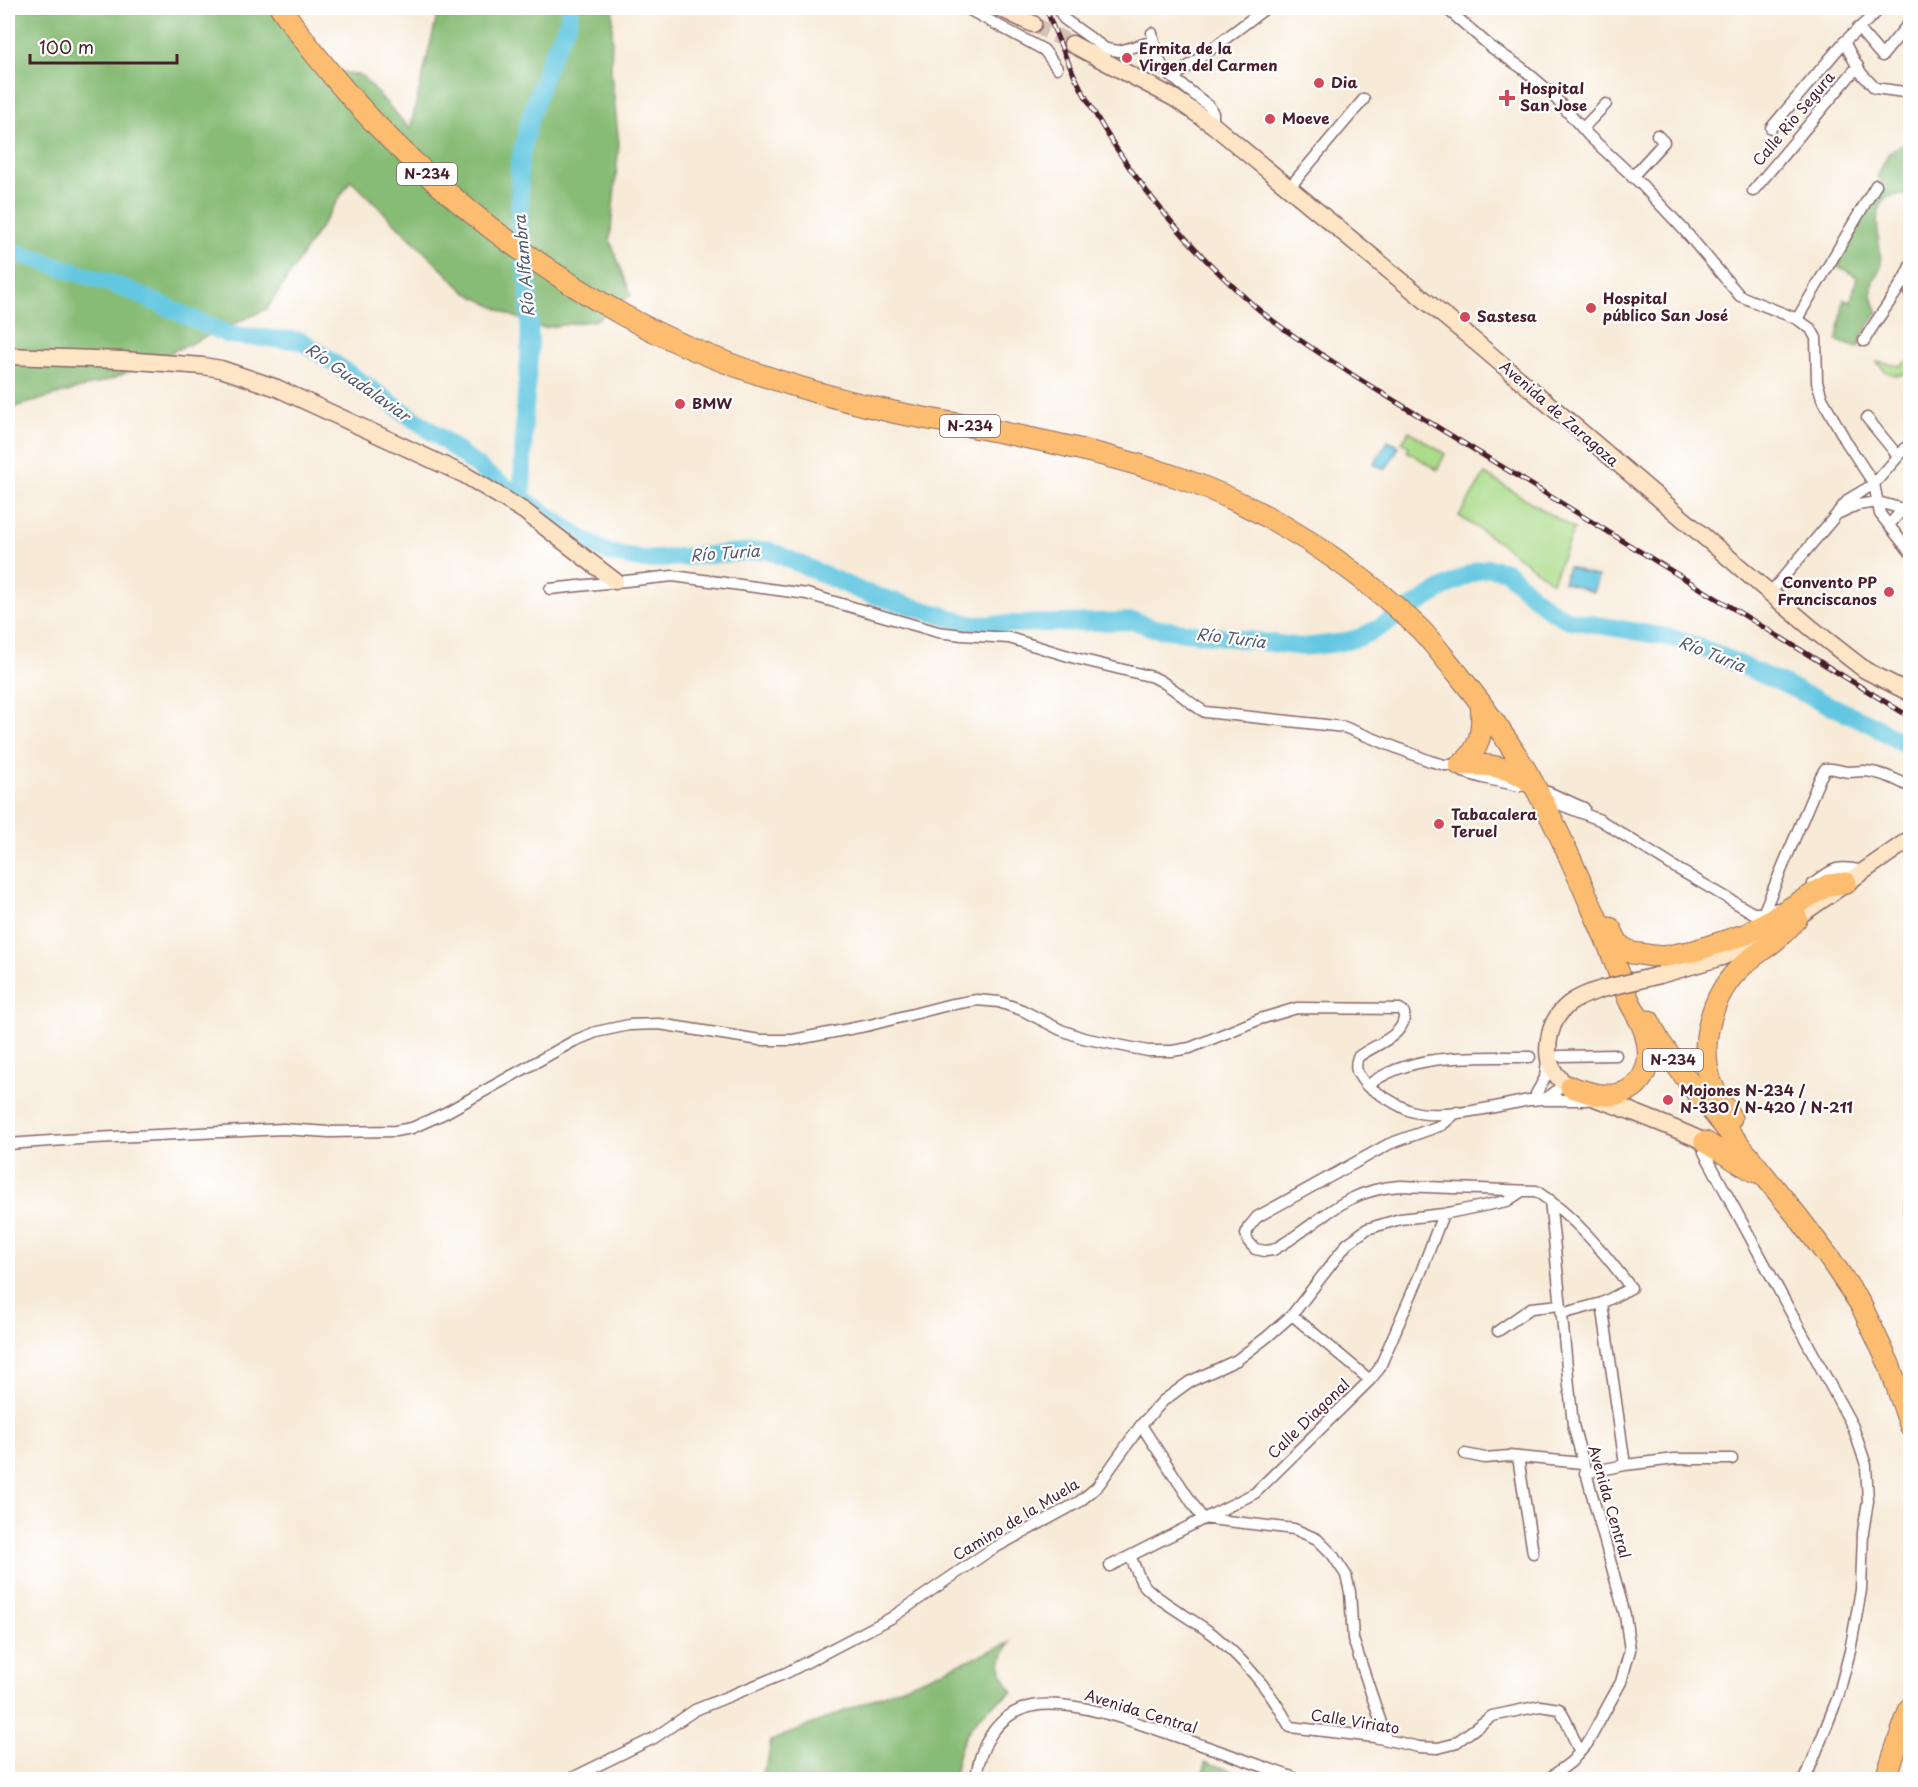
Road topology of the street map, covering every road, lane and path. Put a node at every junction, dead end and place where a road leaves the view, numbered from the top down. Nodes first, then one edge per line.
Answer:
1 (281, 8) edge
2 (293, 8) edge
3 (966, 8) edge
4 (1000, 8) edge
5 (1058, 8) edge
6 (1266, 8) edge
7 (1446, 8) edge
8 (1881, 8) edge
9 (1911, 22) edge
10 (1034, 24) tunnel mouth
11 (1858, 28) junction
12 (1844, 42) junction
13 (1072, 44) tunnel mouth
14 (1858, 66) junction
15 (1057, 68) dead end
16 (1173, 78) junction
17 (1911, 91) edge
18 (1364, 99) dead end
19 (357, 104) junction
20 (1606, 104) dead end
21 (1213, 124) junction
22 (1583, 128) junction
23 (1771, 128) dead end
24 (1657, 135) dead end
25 (1632, 177) junction
26 (1876, 185) dead end
27 (1289, 188) junction
28 (1753, 191) dead end
29 (1911, 266) edge
30 (1905, 288) edge
31 (1911, 294) edge
32 (1797, 320) junction
33 (1864, 341) dead end
34 (8, 356) edge
35 (1867, 418) dead end
36 (1911, 443) edge
37 (1898, 456) junction
38 (1874, 484) junction
39 (1878, 502) junction
40 (1907, 510) edge
41 (1837, 514) junction
42 (1889, 525) junction
43 (1911, 552) edge
44 (615, 582) junction
45 (550, 589) dead end
46 (1770, 593) junction
47 (1911, 693) edge
48 (1480, 702) junction
49 (1452, 765) junction
50 (1911, 787) edge
51 (1536, 790) junction
52 (1557, 830) junction
53 (1911, 838) edge
54 (1867, 869) junction
55 (1846, 883) junction
56 (1764, 911) junction
57 (1797, 918) junction
58 (1612, 955) junction
59 (1553, 1053) junction
60 (1616, 1055) dead end
61 (1530, 1057) dead end
62 (1567, 1084) junction
63 (1367, 1086) junction
64 (1535, 1098) junction
65 (1611, 1104) junction
66 (1457, 1112) junction
67 (1705, 1142) junction
68 (8, 1144) edge
69 (1749, 1157) junction
70 (1766, 1178) junction
71 (1522, 1191) junction
72 (1911, 1196) edge
73 (1550, 1200) junction
74 (1443, 1214) junction
75 (1911, 1227) edge
76 (1602, 1304) junction
77 (1561, 1310) junction
78 (1292, 1315) junction
79 (1498, 1331) dead end
80 (1370, 1380) junction
81 (1910, 1422) edge
82 (1141, 1425) junction
83 (1466, 1454) dead end
84 (1518, 1457) junction
85 (1732, 1460) dead end
86 (1625, 1465) junction
87 (1583, 1468) junction
88 (1202, 1518) junction
89 (1533, 1554) dead end
90 (1130, 1556) junction
91 (1110, 1566) dead end
92 (1911, 1708) edge
93 (1386, 1738) junction
94 (1580, 1752) junction
95 (568, 1779) edge
96 (976, 1779) edge
97 (1300, 1779) edge
98 (1542, 1779) edge
99 (1805, 1779) edge
100 (1885, 1779) edge

1 - 19 highway, N-234
2 - 19 highway, N-234
3 - 15 street
4 - 10 main road
5 - 16 street, Avenida de Zaragoza
6 - 16 street
7 - 22 street
8 - 11 street
9 - 11 street
11 - 12 street
12 - 14 street
12 - 23 street
13 - 21 main road, Avenida de Zaragoza
14 - 17 street
14 - 28 street, Calle Rio Segura
16 - 21 street, Avenida de Zaragoza
18 - 27 street
19 - 48 highway, N-234
20 - 22 street
21 - 27 main road, Avenida de Zaragoza
22 - 25 street
24 - 25 street
25 - 32 street
26 - 32 street
27 - 46 main road, Avenida de Zaragoza
29 - 30 street
30 - 31 street
30 - 33 street
32 - 38 street
34 - 44 main road
35 - 37 street
36 - 37 street
37 - 38 street
38 - 39 street
38 - 41 street
39 - 40 street
39 - 41 street
39 - 42 street
40 - 42 street
41 - 46 street
42 - 43 street
44 - 45 street
44 - 49 street
46 - 47 main road, Avenida de Zaragoza
48 - 49 highway
48 - 51 highway, N-234
49 - 51 highway
50 - 56 street
51 - 52 highway, N-234
51 - 56 street
52 - 55 highway
52 - 58 highway, N-234
53 - 54 main road
54 - 55 main road
54 - 56 street
55 - 57 main road
57 - 59 main road, bridge
57 - 69 highway
58 - 62 highway
58 - 69 highway, N-234
59 - 60 street
59 - 62 main road
59 - 64 street
61 - 63 street
62 - 64 street
62 - 65 main road
63 - 66 street
63 - 68 street
64 - 65 street
64 - 66 street
65 - 67 main road
66 - 71 street
67 - 70 highway
67 - 99 street
69 - 70 highway, N-234
70 - 81 highway, N-234
71 - 73 street
71 - 74 street, Camino de la Muela
72 - 75 street
73 - 76 street
73 - 77 street, Avenida Central
74 - 78 street, Camino de la Muela
74 - 80 street, Calle Diagonal
76 - 77 street
76 - 86 street
77 - 79 street
77 - 87 street, Avenida Central
78 - 80 street
78 - 82 street, Camino de la Muela
80 - 88 street, Calle Diagonal
82 - 88 street
82 - 95 street, Camino de la Muela
83 - 84 street
84 - 87 street
84 - 89 street
85 - 86 street
86 - 87 street
87 - 94 street, Avenida Central
88 - 90 street, Calle Diagonal
88 - 93 street
90 - 91 street, Calle Diagonal
90 - 93 street, Calle Viriato
92 - 100 highway
93 - 94 street, Calle Viriato
94 - 98 street, Avenida Central
96 - 97 street, Avenida Central

